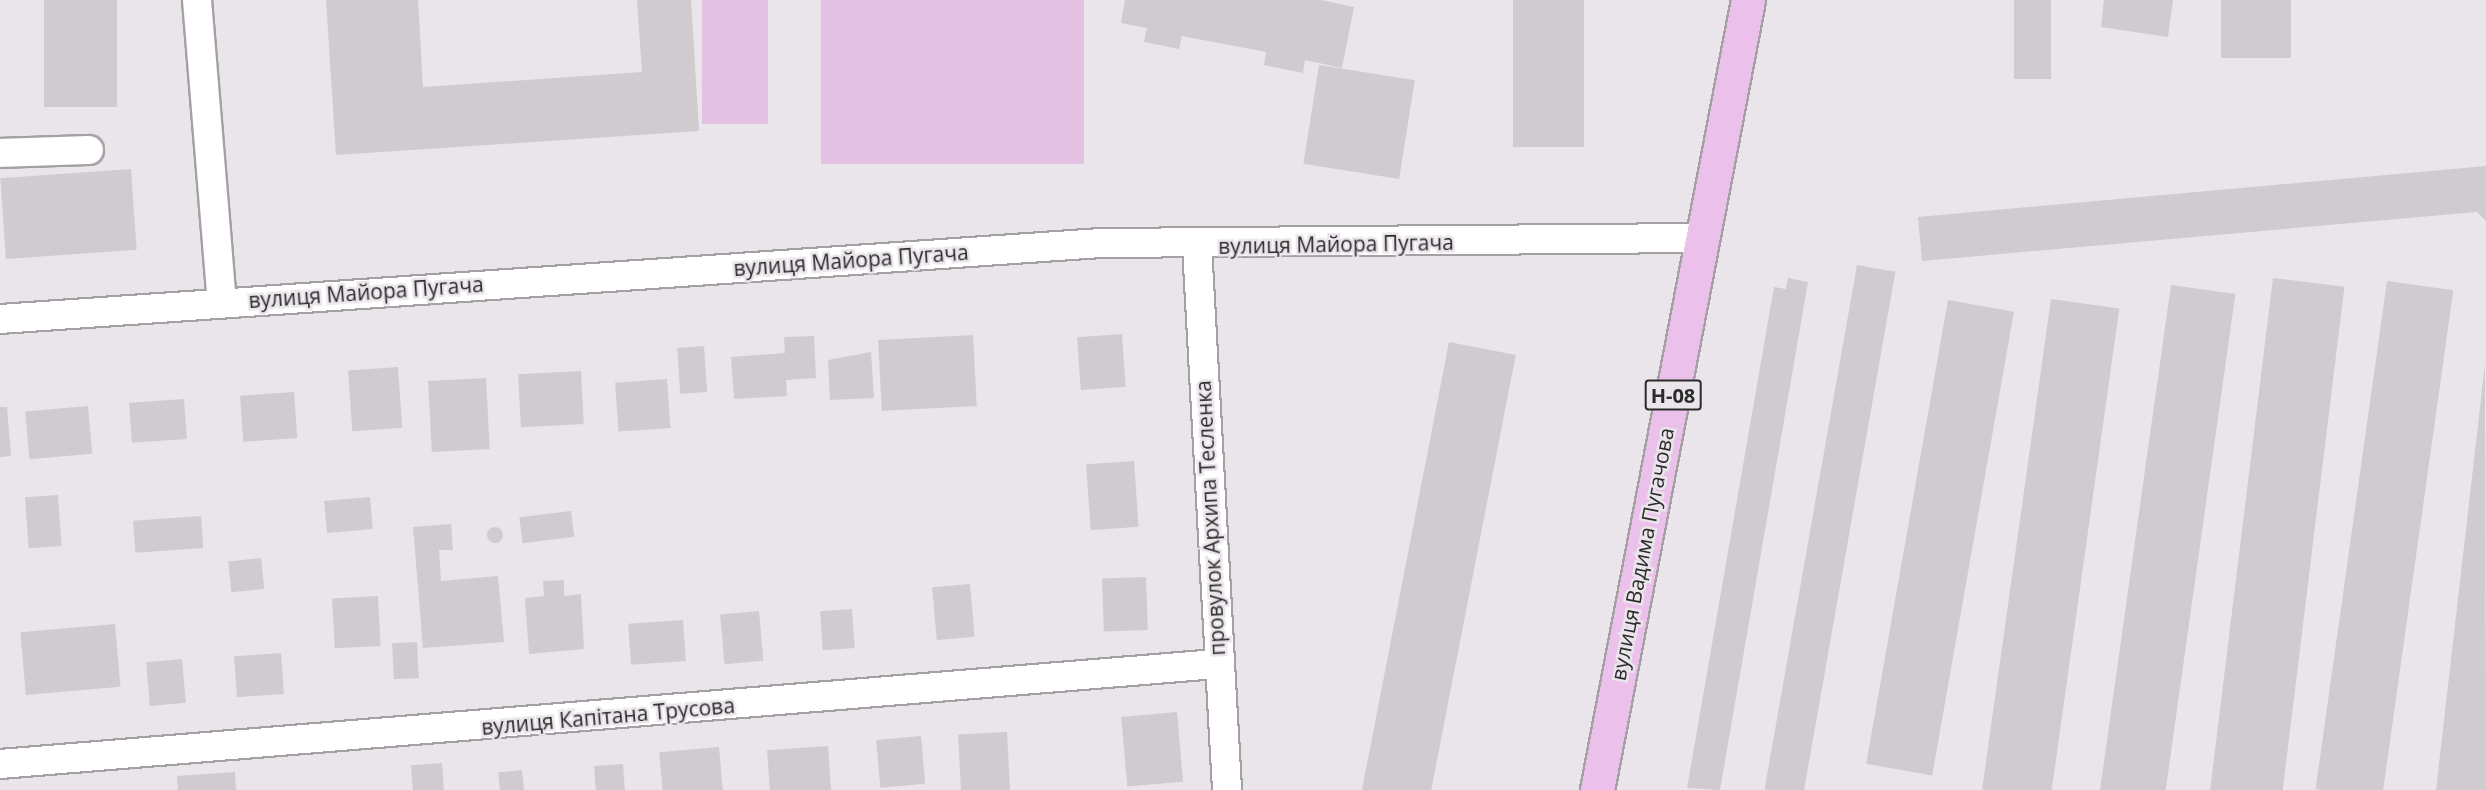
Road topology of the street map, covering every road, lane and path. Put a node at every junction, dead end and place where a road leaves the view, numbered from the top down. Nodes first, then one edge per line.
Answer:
1 (197, 0) edge
2 (1748, 0) edge
3 (89, 150) dead end
4 (0, 153) edge
5 (1703, 238) junction
6 (1197, 246) junction
7 (222, 301) junction
8 (0, 319) edge
9 (1216, 664) junction
10 (0, 764) edge
11 (1227, 790) edge
12 (1597, 790) edge

1 - 7 street
2 - 5 main road, вулиця Вадима Пугачова / Н-08
3 - 4 street
5 - 6 street, вулиця Майора Пугача
5 - 12 main road, вулиця Вадима Пугачова / Н-08
6 - 7 street, вулиця Майора Пугача
6 - 9 street, провулок Архипа Тесленка
7 - 8 street, вулиця Майора Пугача
9 - 10 street, вулиця Капітана Трусова
9 - 11 street, провулок Архипа Тесленка

